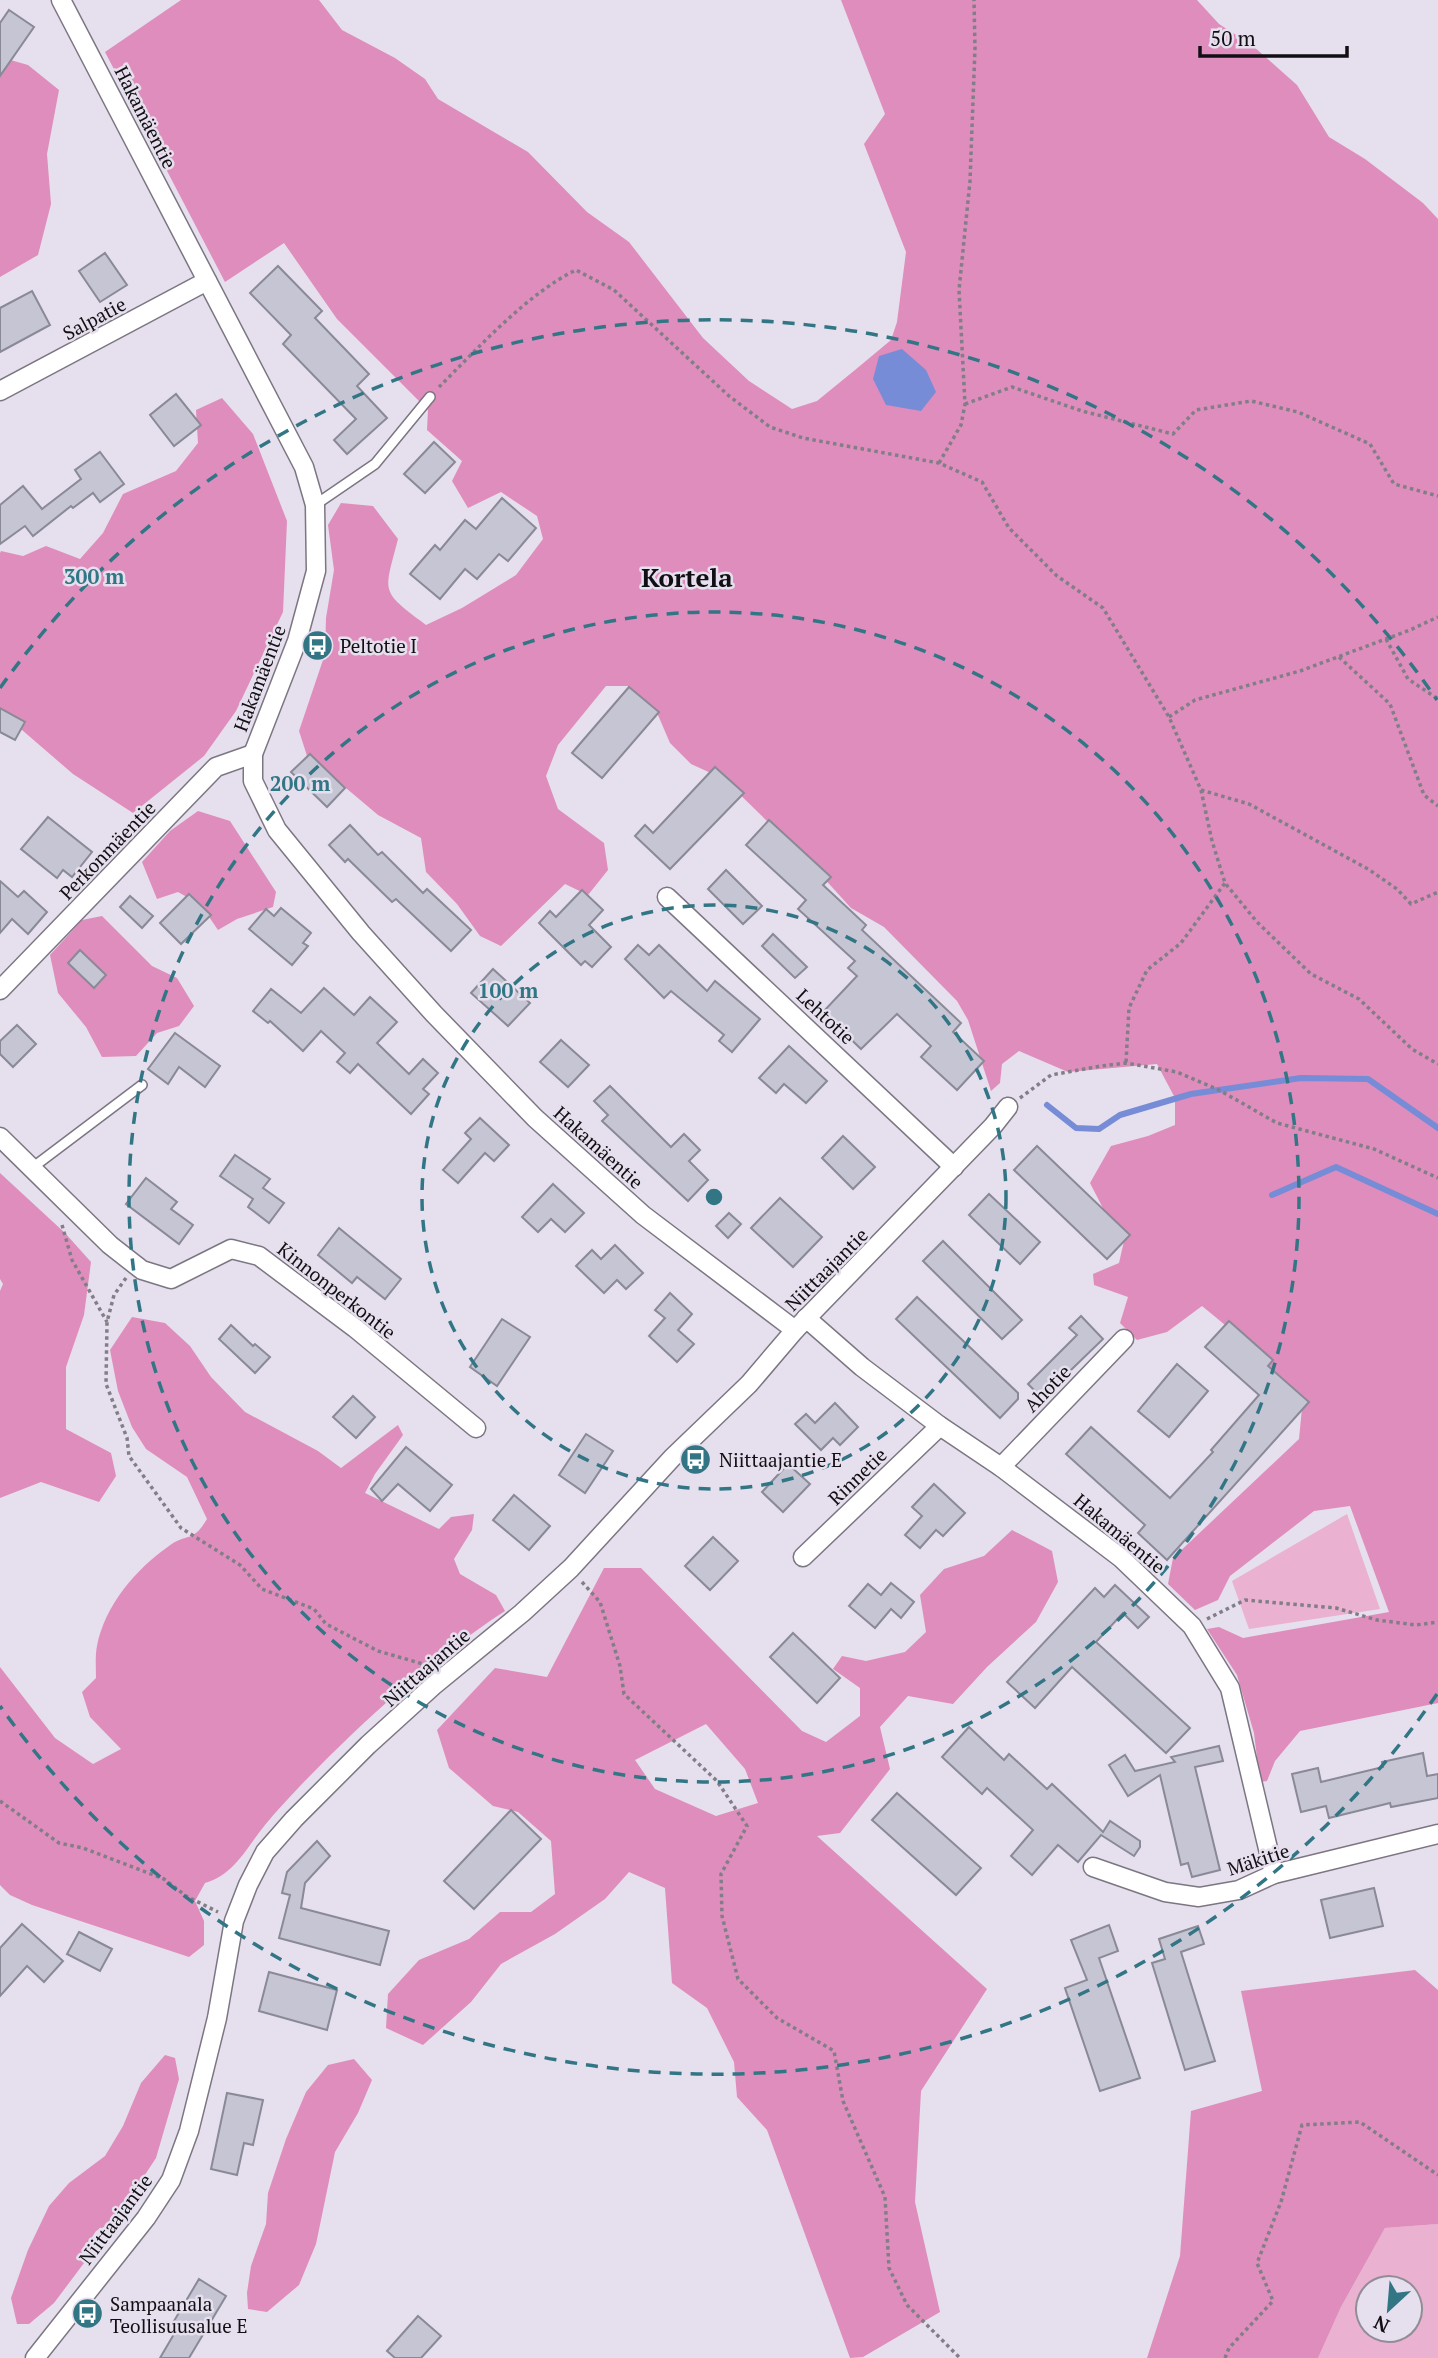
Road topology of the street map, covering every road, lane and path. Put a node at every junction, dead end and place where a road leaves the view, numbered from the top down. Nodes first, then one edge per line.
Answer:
1 (61, 0) edge
2 (974, 0) edge
3 (207, 281) junction
4 (0, 391) edge
5 (430, 397) joint
6 (965, 404) junction
7 (939, 463) junction
8 (1438, 496) edge
9 (315, 505) junction
10 (1438, 617) edge
11 (1386, 639) junction
12 (1339, 657) junction
13 (1438, 699) edge
14 (1169, 717) junction
15 (253, 754) junction
16 (1201, 790) junction
17 (1438, 806) edge
18 (1225, 883) junction
19 (1438, 892) edge
20 (667, 897) dead end
21 (0, 990) edge
22 (1126, 1063) junction
23 (1438, 1063) edge
24 (142, 1085) dead end
25 (1008, 1107) joint
26 (0, 1137) edge
27 (954, 1167) junction
28 (32, 1168) junction
29 (1438, 1178) edge
30 (62, 1222) dead end
31 (135, 1265) junction
32 (107, 1322) junction
33 (801, 1324) junction
34 (1124, 1339) dead end
35 (940, 1426) junction
36 (476, 1428) dead end
37 (1002, 1467) junction
38 (803, 1557) dead end
39 (571, 1568) junction
40 (1438, 1622) edge
41 (1192, 1626) junction
42 (450, 1672) junction
43 (0, 1801) edge
44 (1438, 1834) edge
45 (1093, 1867) dead end
46 (1274, 1874) junction
47 (234, 1921) junction
48 (1438, 2175) edge
49 (34, 2358) edge
50 (960, 2358) edge
51 (1225, 2358) edge

1 - 3 street, Hakamäentie
2 - 6 path
3 - 4 street, Salpatie
3 - 9 street, Hakamäentie
5 - 7 path
5 - 9 lane
6 - 7 path
6 - 8 path
7 - 14 path
9 - 15 street, Hakamäentie
10 - 11 path
11 - 12 path
11 - 13 path
12 - 14 path
12 - 17 path
14 - 16 path
15 - 21 street, Perkonmäentie
15 - 33 street, Hakamäentie
16 - 18 path
16 - 19 path
18 - 22 path
18 - 23 path
20 - 27 street, Lehtotie
22 - 25 path
22 - 29 path
24 - 28 lane
25 - 27 street, Niittaajantie
26 - 28 street, Kinnonperkontie
27 - 33 street, Niittaajantie
28 - 31 street, Kinnonperkontie
30 - 32 path
31 - 32 path
31 - 36 street, Kinnonperkontie
32 - 42 path
33 - 35 street, Hakamäentie
33 - 39 street, Niittaajantie
34 - 37 street, Ahotie
35 - 37 street, Hakamäentie
35 - 38 street, Rinnetie
37 - 41 street, Hakamäentie
39 - 42 street, Niittaajantie
39 - 50 path
40 - 41 path
41 - 46 street, Hakamäentie
42 - 47 street, Niittaajantie
43 - 47 path
44 - 46 street, Mäkitie
45 - 46 street, Mäkitie
47 - 49 street, Niittaajantie
48 - 51 path

